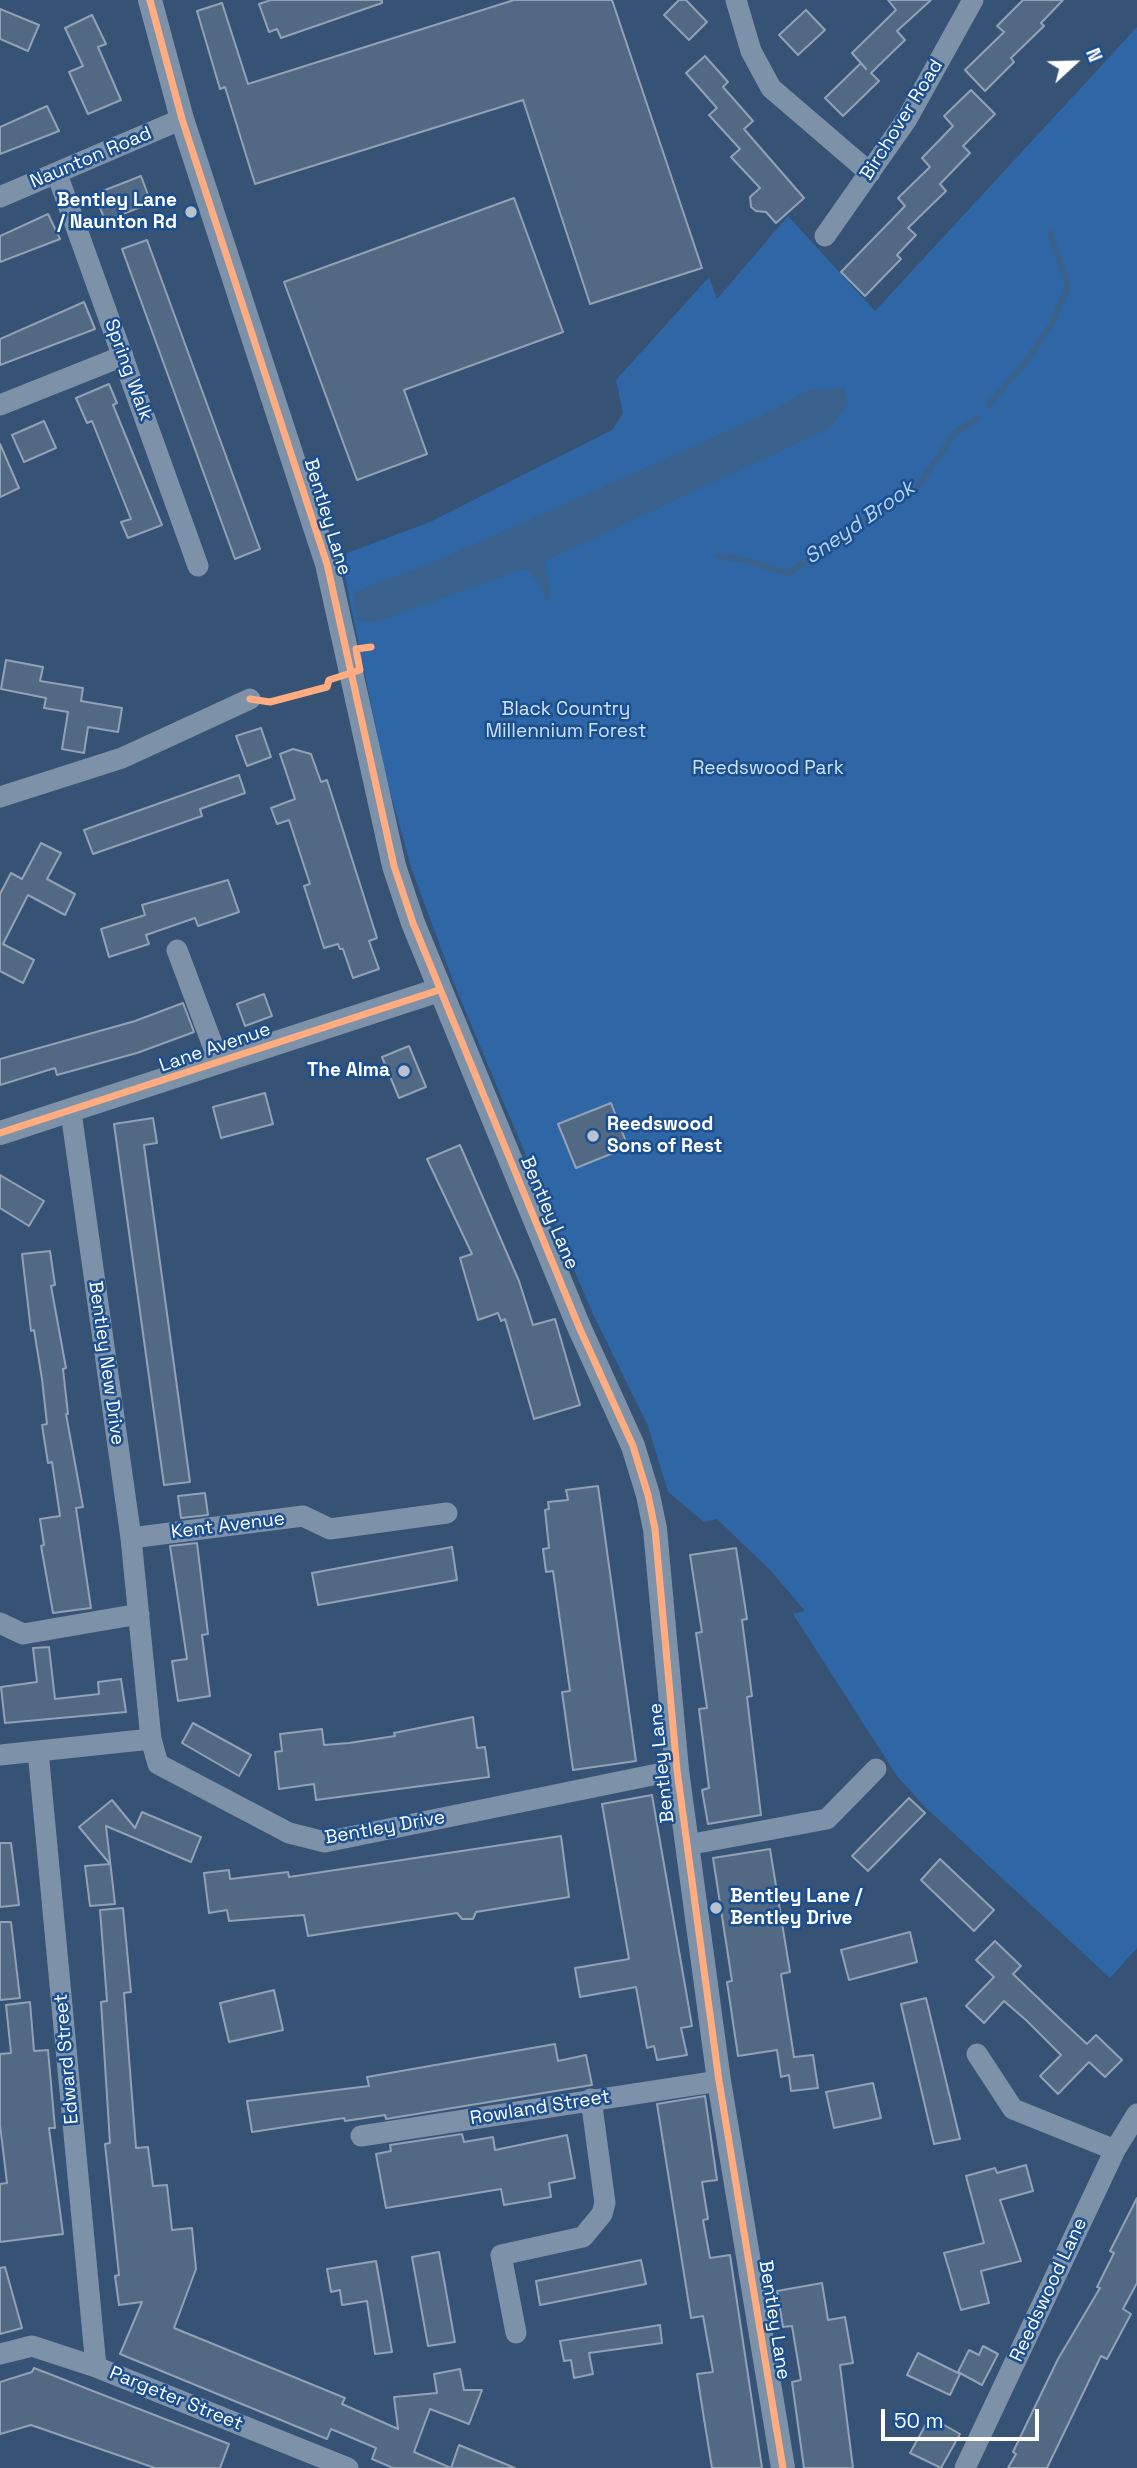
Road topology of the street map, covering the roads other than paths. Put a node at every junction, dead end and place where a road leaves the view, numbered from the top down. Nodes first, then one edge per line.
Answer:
1 (150, 0) edge
2 (736, 0) edge
3 (973, 0) edge
4 (182, 119) junction
5 (870, 173) junction
6 (57, 174) junction
7 (0, 197) edge
8 (825, 236) dead end
9 (123, 356) junction
10 (0, 405) edge
11 (198, 566) dead end
12 (250, 699) dead end
13 (0, 797) edge
14 (177, 950) dead end
15 (439, 990) junction
16 (219, 1062) junction
17 (71, 1112) junction
18 (0, 1133) edge
19 (447, 1513) dead end
20 (131, 1538) junction
21 (139, 1614) junction
22 (0, 1623) edge
23 (151, 1739) junction
24 (38, 1751) junction
25 (0, 1755) edge
26 (876, 1769) dead end
27 (677, 1770) junction
28 (687, 1845) junction
29 (977, 2054) dead end
30 (719, 2081) junction
31 (591, 2099) junction
32 (1137, 2114) edge
33 (361, 2136) dead end
34 (1115, 2150) junction
35 (516, 2333) dead end
36 (0, 2354) edge
37 (96, 2367) junction
38 (348, 2468) edge
39 (783, 2468) edge
40 (965, 2468) edge

1 - 4 street, Bentley Lane
2 - 5 street
3 - 5 street, Birchover Road
4 - 6 street, Naunton Road
4 - 15 street, Bentley Lane
5 - 8 street, Birchover Road
6 - 7 street, Naunton Road
6 - 9 street, Spring Walk
9 - 10 street
9 - 11 street, Spring Walk
12 - 13 street
14 - 16 street
15 - 16 street, Lane Avenue
15 - 27 street, Bentley Lane
16 - 17 street, Lane Avenue
17 - 18 street, Lane Avenue
17 - 20 street, Bentley New Drive
19 - 20 street, Kent Avenue
20 - 21 street, Bentley New Drive
21 - 22 street
21 - 23 street, Bentley New Drive
23 - 24 street
23 - 27 street, Bentley Drive
24 - 25 street
24 - 37 street, Edward Street
26 - 28 street
27 - 28 street, Bentley Lane
28 - 30 street, Bentley Lane
29 - 34 street
30 - 31 street, Rowland Street
30 - 39 street, Bentley Lane
31 - 33 street, Rowland Street
31 - 35 street
32 - 34 street, Reedswood Lane
34 - 40 street, Reedswood Lane
36 - 37 street, Pargeter Street
37 - 38 street, Pargeter Street

